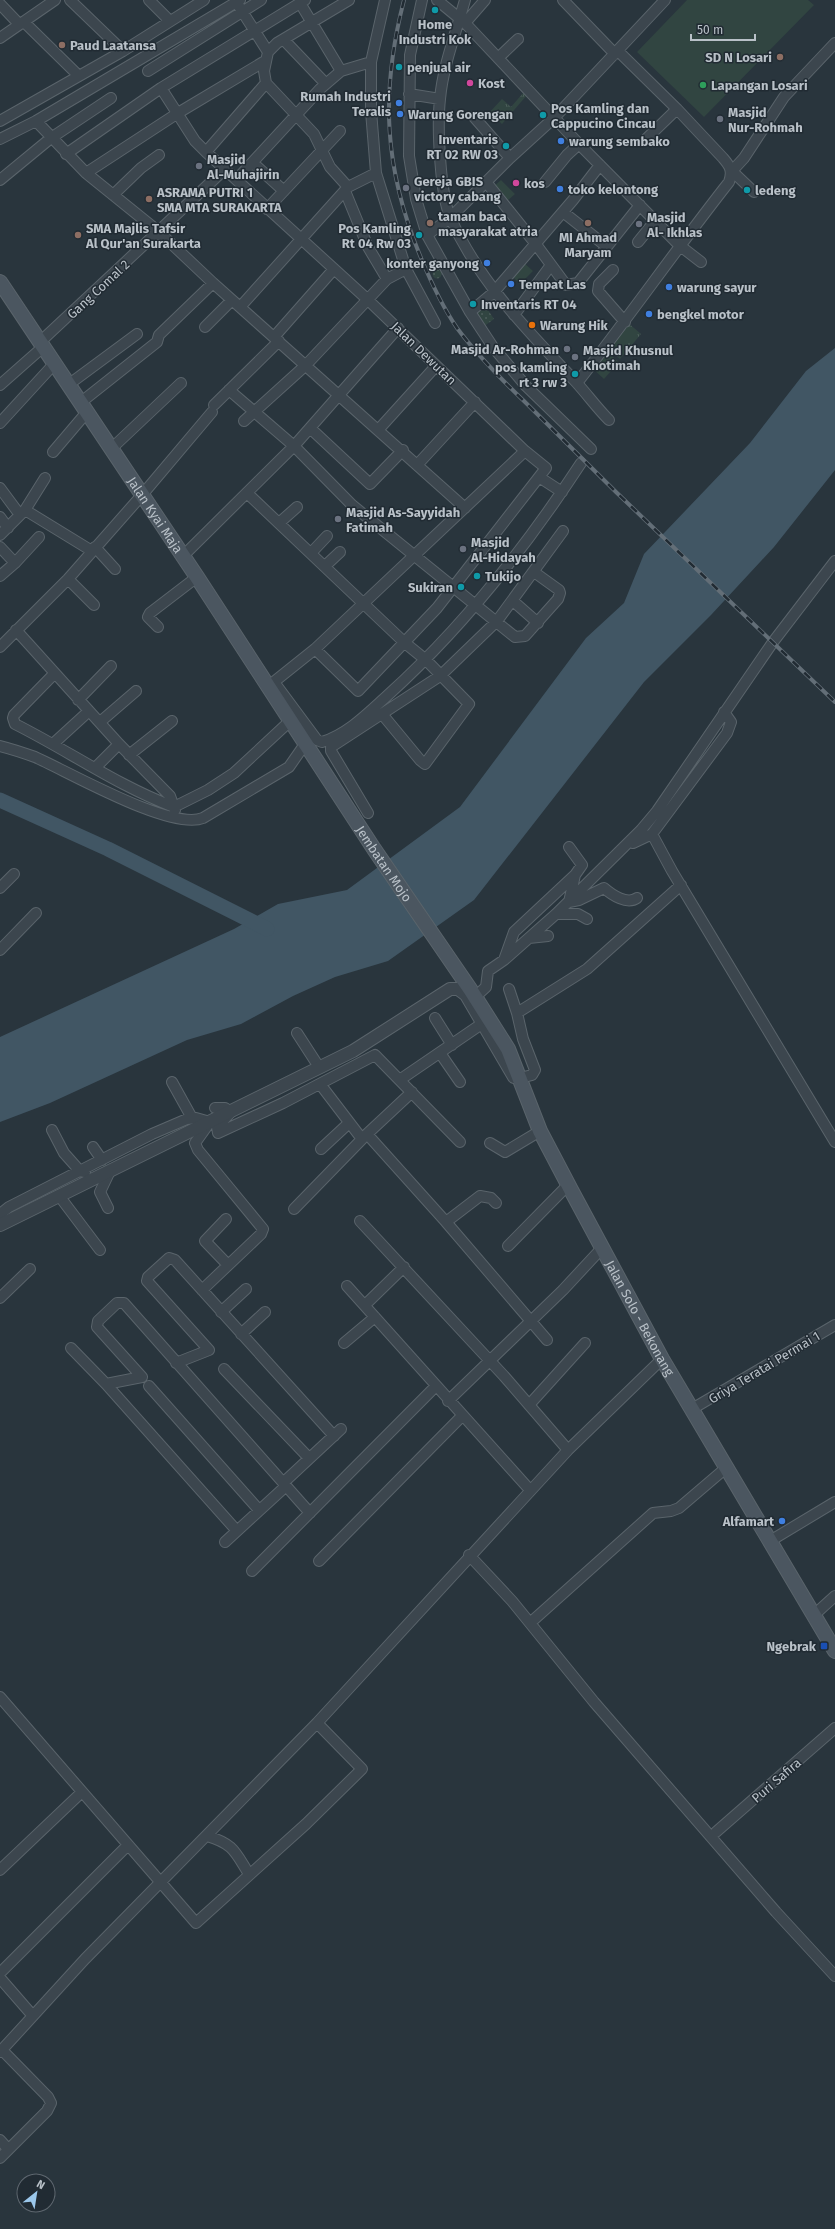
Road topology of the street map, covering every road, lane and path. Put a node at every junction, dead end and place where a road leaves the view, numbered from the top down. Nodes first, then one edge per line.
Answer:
1 (55, 0) edge
2 (70, 0) edge
3 (149, 0) edge
4 (204, 0) edge
5 (261, 0) edge
6 (349, 0) edge
7 (385, 0) edge
8 (422, 0) edge
9 (437, 0) edge
10 (465, 0) edge
11 (485, 0) edge
12 (563, 0) edge
13 (665, 0) edge
14 (237, 1) edge
15 (302, 2) edge
16 (0, 4) edge
17 (242, 11) junction
18 (170, 20) junction
19 (463, 21) junction
20 (312, 22) junction
21 (21, 23) junction
22 (254, 31) junction
23 (0, 38) edge
24 (518, 39) dead end
25 (284, 40) junction
26 (835, 43) edge
27 (123, 51) junction
28 (617, 53) junction
29 (266, 57) junction
30 (498, 58) junction
31 (372, 62) junction
32 (148, 71) dead end
33 (341, 71) junction
34 (79, 76) junction
35 (266, 84) junction
36 (326, 84) junction
37 (161, 88) junction
38 (409, 94) junction
39 (111, 98) dead end
40 (440, 99) junction
41 (677, 109) junction
42 (178, 113) junction
43 (297, 114) junction
44 (2, 116) edge
45 (474, 117) dead end
46 (555, 117) junction
47 (36, 121) junction
48 (340, 131) dead end
49 (51, 138) junction
50 (0, 139) edge
51 (646, 139) dead end
52 (579, 144) junction
53 (323, 150) junction
54 (206, 152) junction
55 (66, 154) junction
56 (159, 155) dead end
57 (510, 158) junction
58 (253, 163) junction
59 (600, 165) junction
60 (226, 168) junction
61 (732, 171) junction
62 (86, 173) junction
63 (376, 173) junction
64 (237, 179) junction
65 (0, 180) edge
66 (486, 182) junction
67 (545, 182) dead end
68 (346, 189) junction
69 (284, 191) junction
70 (754, 192) dead end
71 (113, 195) junction
72 (640, 205) junction
73 (267, 209) junction
74 (563, 212) junction
75 (450, 218) junction
76 (655, 221) junction
77 (159, 232) junction
78 (427, 235) junction
79 (301, 240) junction
80 (638, 242) dead end
81 (535, 243) junction
82 (679, 245) junction
83 (606, 246) junction
84 (701, 262) dead end
85 (551, 265) junction
86 (334, 269) junction
87 (406, 269) junction
88 (613, 270) dead end
89 (387, 278) junction
90 (0, 282) edge
91 (213, 283) junction
92 (494, 292) junction
93 (367, 299) junction
94 (232, 300) junction
95 (241, 306) junction
96 (470, 312) junction
97 (514, 315) junction
98 (625, 322) junction
99 (435, 323) dead end
100 (205, 327) dead end
101 (398, 328) junction
102 (137, 334) dead end
103 (277, 339) junction
104 (41, 345) junction
105 (54, 364) junction
106 (306, 365) junction
107 (436, 366) junction
108 (181, 383) dead end
109 (577, 383) junction
110 (0, 385) edge
111 (68, 385) junction
112 (229, 390) junction
113 (340, 395) junction
114 (475, 402) junction
115 (83, 408) junction
116 (255, 412) junction
117 (609, 420) dead end
118 (244, 421) dead end
119 (0, 423) edge
120 (310, 428) junction
121 (379, 429) junction
122 (294, 446) junction
123 (111, 449) junction
124 (591, 449) dead end
125 (403, 450) junction
126 (525, 451) junction
127 (53, 452) dead end
128 (581, 463) dead end
129 (418, 464) junction
130 (539, 477) junction
131 (45, 478) dead end
132 (0, 488) edge
133 (562, 492) junction
134 (247, 493) junction
135 (142, 496) junction
136 (297, 507) dead end
137 (465, 508) junction
138 (23, 512) junction
139 (0, 517) edge
140 (279, 523) junction
141 (8, 528) junction
142 (563, 531) dead end
143 (0, 535) edge
144 (327, 536) dead end
145 (39, 537) dead end
146 (0, 547) edge
147 (93, 549) junction
148 (340, 552) dead end
149 (311, 553) junction
150 (412, 555) junction
151 (183, 556) junction
152 (835, 561) edge
153 (15, 564) junction
154 (325, 566) junction
155 (115, 569) dead end
156 (534, 572) junction
157 (1, 573) edge
158 (197, 577) junction
159 (68, 579) junction
160 (454, 586) junction
161 (512, 601) junction
162 (363, 602) junction
163 (476, 604) junction
164 (94, 605) dead end
165 (497, 621) junction
166 (538, 623) junction
167 (158, 627) dead end
168 (16, 630) junction
169 (405, 643) junction
170 (1, 645) edge
171 (315, 649) junction
172 (426, 660) junction
173 (111, 666) dead end
174 (54, 674) junction
175 (440, 676) junction
176 (271, 684) junction
177 (136, 691) dead end
178 (78, 700) junction
179 (89, 711) junction
180 (724, 712) junction
181 (382, 714) junction
182 (172, 721) dead end
183 (290, 721) junction
184 (100, 722) junction
185 (54, 743) junction
186 (119, 744) junction
187 (0, 746) edge
188 (307, 747) junction
189 (130, 755) junction
190 (96, 767) junction
191 (174, 807) junction
192 (368, 813) dead end
193 (176, 818) junction
194 (652, 834) junction
195 (627, 846) junction
196 (569, 847) dead end
197 (14, 874) dead end
198 (575, 875) junction
199 (682, 885) junction
200 (0, 888) edge
201 (638, 898) dead end
202 (569, 902) junction
203 (36, 913) dead end
204 (556, 914) junction
205 (587, 919) dead end
206 (548, 936) dead end
207 (529, 938) junction
208 (1, 948) edge
209 (504, 960) junction
210 (461, 976) joint
211 (509, 989) dead end
212 (475, 997) junction
213 (517, 1013) junction
214 (435, 1018) dead end
215 (483, 1023) junction
216 (297, 1033) dead end
217 (452, 1045) junction
218 (440, 1053) junction
219 (319, 1067) junction
220 (401, 1079) junction
221 (172, 1082) dead end
222 (460, 1082) dead end
223 (320, 1084) junction
224 (522, 1084) junction
225 (412, 1092) junction
226 (215, 1108) dead end
227 (231, 1112) junction
228 (192, 1118) junction
229 (210, 1122) junction
230 (349, 1123) junction
231 (52, 1130) dead end
232 (540, 1131) junction
233 (364, 1137) junction
234 (460, 1142) dead end
235 (835, 1142) edge
236 (490, 1143) dead end
237 (93, 1147) dead end
238 (321, 1149) dead end
239 (102, 1160) junction
240 (80, 1171) junction
241 (106, 1173) junction
242 (568, 1185) junction
243 (60, 1197) junction
244 (496, 1203) dead end
245 (108, 1208) dead end
246 (294, 1209) dead end
247 (0, 1214) edge
248 (226, 1220) dead end
249 (360, 1221) dead end
250 (446, 1222) junction
251 (0, 1225) edge
252 (508, 1246) dead end
253 (602, 1248) junction
254 (100, 1250) dead end
255 (228, 1265) junction
256 (404, 1267) junction
257 (30, 1269) dead end
258 (347, 1286) dead end
259 (246, 1289) dead end
260 (202, 1290) junction
261 (0, 1298) edge
262 (365, 1306) junction
263 (221, 1312) junction
264 (265, 1312) dead end
265 (375, 1317) junction
266 (530, 1321) junction
267 (835, 1325) edge
268 (241, 1334) junction
269 (547, 1340) dead end
270 (344, 1343) dead end
271 (585, 1343) dead end
272 (71, 1348) dead end
273 (662, 1359) junction
274 (490, 1362) junction
275 (176, 1363) junction
276 (224, 1369) dead end
277 (106, 1384) junction
278 (150, 1386) dead end
279 (436, 1386) junction
280 (448, 1401) junction
281 (529, 1405) junction
282 (692, 1409) junction
283 (462, 1416) junction
284 (568, 1450) junction
285 (309, 1458) junction
286 (728, 1467) junction
287 (285, 1484) junction
288 (530, 1490) junction
289 (835, 1502) edge
290 (259, 1510) junction
291 (310, 1513) junction
292 (237, 1531) junction
293 (770, 1541) junction
294 (225, 1542) dead end
295 (470, 1555) junction
296 (319, 1561) dead end
297 (252, 1571) dead end
298 (835, 1596) edge
299 (814, 1615) junction
300 (530, 1623) junction
301 (835, 1651) edge
302 (0, 1697) edge
303 (317, 1723) junction
304 (835, 1728) edge
305 (82, 1792) junction
306 (716, 1832) dead end
307 (207, 1836) junction
308 (128, 1845) junction
309 (0, 1870) edge
310 (249, 1874) junction
311 (161, 1882) junction
312 (0, 1972) edge
313 (835, 1976) edge
314 (0, 1978) edge
315 (33, 2016) junction
316 (1, 2051) edge
317 (0, 2140) edge
318 (8, 2149) junction
319 (0, 2158) edge

1 - 21 street
2 - 27 street
3 - 18 street
4 - 18 street
5 - 17 street
6 - 20 street
7 - 31 street
8 - 38 street
9 - 19 street
10 - 19 street
11 - 19 street
12 - 28 street
13 - 28 street
14 - 17 street
14 - 47 street
15 - 20 street
15 - 22 street
16 - 21 street
17 - 22 street
17 - 32 street
18 - 27 street
19 - 30 street
19 - 40 street
20 - 25 street
20 - 33 street
21 - 23 street
21 - 34 street
22 - 29 street
22 - 37 street
24 - 30 street
25 - 29 street
25 - 36 street
26 - 61 street
27 - 34 street
28 - 41 street
28 - 46 street
29 - 35 street
29 - 42 street
30 - 46 street
31 - 33 street
31 - 63 street
33 - 36 street
34 - 44 street
35 - 43 street
35 - 54 street
36 - 43 street
37 - 42 street, Jalan Dewutan
37 - 55 street
38 - 40 street
38 - 78 street
39 - 49 street
40 - 75 street
41 - 51 street
41 - 61 street
42 - 54 street, Jalan Dewutan
42 - 62 street
43 - 53 street
43 - 58 street
45 - 57 street
46 - 52 street
46 - 57 street
47 - 49 street
47 - 50 street
48 - 53 street
49 - 55 street
49 - 65 street
52 - 59 street
52 - 67 street
53 - 68 street
53 - 69 street
54 - 60 street, Jalan Dewutan
55 - 62 street
56 - 71 street
57 - 66 street
58 - 64 street
58 - 69 street
59 - 72 street
59 - 74 street
60 - 64 street, Jalan Dewutan
60 - 77 street, Gang Comal 2
61 - 70 street
61 - 82 street
62 - 71 street
63 - 68 street
63 - 87 street
64 - 73 street, Jalan Dewutan
66 - 75 street
66 - 81 street
68 - 79 street
68 - 89 street
69 - 73 street
71 - 77 street
72 - 76 street
72 - 83 street
73 - 79 street, Jalan Dewutan
74 - 81 street
74 - 83 street
75 - 78 street
75 - 92 street
76 - 80 street
76 - 82 street
77 - 91 street
77 - 104 street, Gang Comal 2
78 - 96 street
79 - 86 street, Jalan Dewutan
79 - 95 street
81 - 85 street
81 - 92 street
82 - 84 street
82 - 98 street
83 - 85 street
85 - 97 street
86 - 93 street, Jalan Dewutan
86 - 103 street
87 - 89 street
87 - 99 street
88 - 98 street
89 - 93 street
90 - 104 main road, Jalan Kyai Maja
91 - 94 street
91 - 115 street
92 - 96 street
92 - 97 street
93 - 101 street, Jalan Dewutan
93 - 106 street
94 - 95 street
94 - 100 street
95 - 103 street
96 - 124 street
97 - 109 street
98 - 109 street
101 - 107 street, Jalan Dewutan
101 - 113 street
102 - 111 street
103 - 106 street
103 - 112 street
104 - 105 main road, Jalan Kyai Maja
104 - 110 street, Gang Comal 2
105 - 111 main road, Jalan Kyai Maja
105 - 119 street
106 - 113 street
106 - 116 street
107 - 114 street, Jalan Dewutan
107 - 121 street
108 - 123 street
109 - 117 street
111 - 115 main road, Jalan Kyai Maja
112 - 116 street
112 - 135 street
113 - 120 street
113 - 121 street
114 - 126 street, Jalan Dewutan
114 - 129 street
115 - 123 main road, Jalan Kyai Maja
115 - 127 street
116 - 118 street
116 - 122 street
120 - 122 street
120 - 125 street
121 - 125 street
122 - 134 street
122 - 150 street
123 - 135 main road, Jalan Kyai Maja
125 - 129 street
126 - 130 street, Jalan Dewutan
126 - 137 street
128 - 133 street
129 - 137 street
130 - 133 street
130 - 160 street
131 - 138 street
132 - 138 street
133 - 163 street
134 - 140 street
134 - 151 street
135 - 147 street
135 - 151 main road, Jalan Kyai Maja
136 - 140 street
137 - 150 street
138 - 141 street
138 - 147 street
139 - 141 street
140 - 149 street
141 - 143 street
142 - 156 street
144 - 149 street
145 - 153 street
146 - 153 street
147 - 155 street
147 - 159 street
148 - 154 street
149 - 154 street
150 - 160 street
150 - 162 street
151 - 158 main road, Jalan Kyai Maja
152 - 180 street
153 - 157 street
154 - 162 street
156 - 161 street
156 - 166 street
158 - 167 street
158 - 176 main road, Jalan Kyai Maja
159 - 164 street
159 - 168 street
160 - 163 street
160 - 169 street
161 - 165 street
161 - 166 street
162 - 169 street
162 - 171 street
163 - 165 street
163 - 172 street
165 - 166 street
165 - 175 street
168 - 170 street
168 - 174 street
169 - 171 street
169 - 172 street
171 - 176 street
172 - 175 street
172 - 176 street
173 - 178 street
174 - 178 street
174 - 185 street
175 - 181 street
175 - 181 street
176 - 183 main road, Jalan Kyai Maja
177 - 184 street
178 - 179 street
179 - 184 street
179 - 185 street
180 - 194 street
180 - 195 street
181 - 192 street
182 - 189 street
183 - 188 main road, Jalan Kyai Maja
183 - 191 street
184 - 186 street
185 - 190 street
186 - 189 street
186 - 190 street
187 - 193 street
188 - 193 street
188 - 210 main road, Jembatan Mojo
189 - 191 street
190 - 191 street
191 - 193 street
194 - 195 street
194 - 199 street
195 - 202 street
196 - 198 street
197 - 200 street
198 - 202 street
198 - 209 street
199 - 213 street
199 - 235 street
201 - 202 street
202 - 204 street
203 - 208 street
204 - 205 street
204 - 207 street
206 - 207 street
207 - 209 street
209 - 212 street
210 - 212 main road, Jalan Solo - Bekonang
211 - 213 street
212 - 224 main road, Jalan Solo - Bekonang
213 - 224 street
214 - 217 street
215 - 217 street
215 - 219 street
215 - 224 street
216 - 219 street
217 - 218 street
218 - 220 street
218 - 222 street
219 - 227 street
220 - 223 street
220 - 225 street
221 - 228 street
223 - 227 street
223 - 230 street
224 - 232 main road, Jalan Solo - Bekonang
225 - 233 street
225 - 234 street
226 - 227 street
227 - 229 street
228 - 229 street
228 - 239 street
229 - 241 street
229 - 255 street
230 - 233 street
230 - 238 street
231 - 240 street
232 - 236 street
232 - 242 main road, Jalan Solo - Bekonang
233 - 246 street
233 - 250 street
237 - 239 street
239 - 240 street
240 - 241 street
240 - 247 street
241 - 243 street
241 - 245 street
242 - 252 street
242 - 253 main road, Jalan Solo - Bekonang
243 - 251 street
243 - 254 street
244 - 250 street
248 - 255 street
249 - 256 street
250 - 266 street
253 - 266 street
253 - 273 main road, Jalan Solo - Bekonang
255 - 260 street
256 - 262 street
256 - 274 street
257 - 261 street
258 - 262 street
259 - 263 street
260 - 263 street
260 - 275 street
262 - 265 street
263 - 268 street
264 - 268 street
265 - 270 street
265 - 279 street
266 - 269 street
266 - 274 street
267 - 282 street, Griya Teratai Permai 1
268 - 285 street
271 - 281 street
272 - 277 street
273 - 282 main road, Jalan Solo - Bekonang
273 - 284 street
274 - 280 street
274 - 281 street
275 - 277 street
275 - 287 street
276 - 285 street
277 - 292 street
278 - 290 street
279 - 280 street
279 - 291 street
280 - 283 street
281 - 284 street
282 - 286 main road, Jalan Solo - Bekonang
283 - 288 street
283 - 296 street
284 - 288 street
285 - 287 street
286 - 293 main road, Jalan Solo - Bekonang
286 - 300 street
287 - 290 street
287 - 291 street
288 - 295 street
289 - 293 street
290 - 292 street
291 - 297 street
292 - 294 street
293 - 299 main road, Jalan Solo - Bekonang
295 - 300 street
295 - 303 street
298 - 299 street
299 - 301 main road, Jalan Solo - Bekonang
300 - 313 street
302 - 305 street
303 - 307 street
303 - 310 street
304 - 306 street, Puri Safira
305 - 308 street
305 - 309 street
307 - 310 street
307 - 311 street
308 - 311 street
308 - 312 street
310 - 311 street
311 - 315 street
314 - 315 street
315 - 316 street
316 - 318 street
317 - 318 street
318 - 319 street

